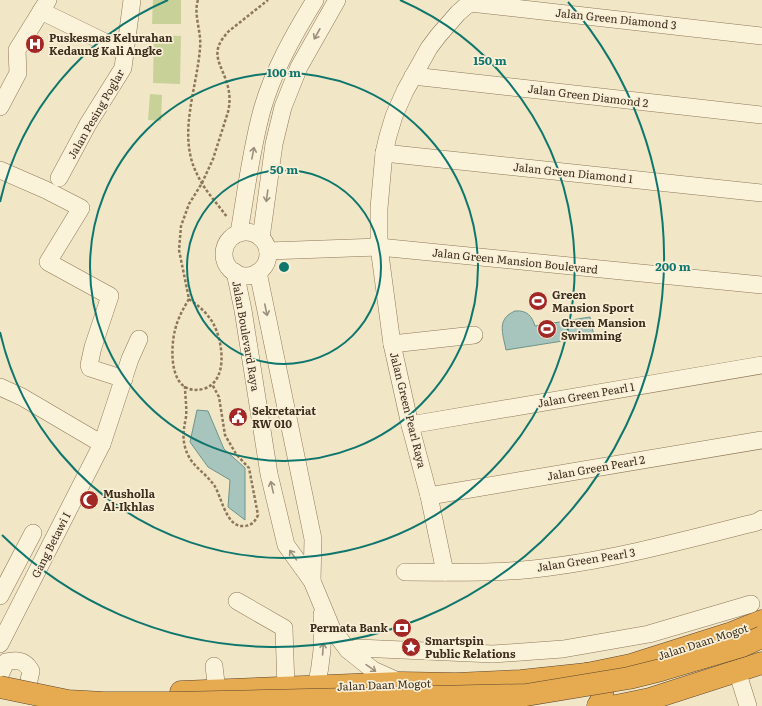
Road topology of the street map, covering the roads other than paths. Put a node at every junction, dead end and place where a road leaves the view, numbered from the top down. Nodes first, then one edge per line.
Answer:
1 (132, 0) edge
2 (315, 0) edge
3 (337, 0) edge
4 (472, 1) edge
5 (45, 6) edge
6 (762, 36) edge
7 (125, 52) junction
8 (413, 76) junction
9 (0, 107) edge
10 (762, 115) edge
11 (384, 153) junction
12 (0, 170) edge
13 (59, 178) dead end
14 (762, 193) edge
15 (239, 233) junction
16 (264, 244) junction
17 (379, 248) junction
18 (234, 272) junction
19 (258, 272) junction
20 (762, 285) edge
21 (474, 335) dead end
22 (139, 339) dead end
23 (392, 344) junction
24 (762, 365) edge
25 (124, 379) junction
26 (0, 387) edge
27 (410, 425) junction
28 (762, 440) edge
29 (102, 444) junction
30 (429, 496) junction
31 (762, 519) edge
32 (33, 534) dead end
33 (405, 572) dead end
34 (445, 572) junction
35 (312, 581) junction
36 (0, 596) edge
37 (237, 601) dead end
38 (321, 606) junction
39 (751, 620) edge
40 (0, 644) edge
41 (762, 646) edge
42 (348, 650) junction
43 (762, 654) edge
44 (762, 663) edge
45 (214, 666) dead end
46 (619, 668) junction
47 (737, 671) junction
48 (587, 674) junction
49 (0, 676) edge
50 (402, 683) junction
51 (0, 687) edge
52 (316, 687) junction
53 (286, 688) junction
54 (217, 691) junction
55 (674, 692) junction
56 (0, 697) edge
57 (622, 705) edge
58 (45, 706) edge
59 (327, 706) edge
60 (390, 706) edge
61 (598, 706) edge
62 (748, 706) edge

1 - 7 street, Jalan Pesing Poglar
15 -> 2 street
3 -> 16 street
4 - 6 street, Jalan Green Diamond 3
4 - 8 street, Jalan Green Pearl Raya
5 - 7 street
5 - 9 street
7 - 13 street, Jalan Pesing Poglar
8 - 10 street, Jalan Green Diamond 2
8 - 11 street, Jalan Green Pearl Raya
11 - 14 street, Jalan Green Diamond 1
11 - 17 street, Jalan Green Pearl Raya
12 - 25 street
15 - 16 street
15 - 18 street
16 - 17 street, Jalan Green Mansion Boulevard
16 - 19 street
17 - 20 street, Jalan Green Mansion Boulevard
17 - 23 street, Jalan Green Pearl Raya
18 - 19 street
35 -> 18 street, Jalan Boulevard Raya
19 -> 35 street, Jalan Boulevard Raya
21 - 23 street
22 - 25 street, Gang Betawi I
23 - 27 street, Jalan Green Pearl Raya
24 - 27 street, Jalan Green Pearl 1
25 - 29 street, Gang Betawi I
26 - 29 street
27 - 30 street, Jalan Green Pearl Raya
28 - 30 street, Jalan Green Pearl 2
29 - 40 street, Gang Betawi I
30 - 34 street, Jalan Green Pearl Raya
31 - 34 street, Jalan Green Pearl 3
32 - 36 street
33 - 34 street, Jalan Green Pearl 3
35 - 38 street, Jalan Boulevard Raya
37 - 53 street
38 - 42 street, Jalan Boulevard Raya
52 -> 38 street, Jalan Boulevard Raya
39 - 42 street
39 - 46 highway, Jalan Daan Mogot
39 - 51 highway, Jalan Daan Mogot, bridge
41 - 60 highway, Jalan Daan Mogot
42 -> 50 street, Jalan Boulevard Raya
43 - 55 street
44 - 47 highway
45 - 54 street
46 - 48 highway, Jalan Daan Mogot
46 - 57 highway
47 - 55 highway
47 - 62 street
48 - 50 highway, Jalan Daan Mogot
48 - 61 highway
49 - 54 highway, Jalan Daan Mogot
50 - 52 highway, Jalan Daan Mogot
52 - 53 highway, Jalan Daan Mogot
52 - 59 highway
53 - 54 highway, Jalan Daan Mogot
55 - 57 highway
56 - 58 highway

